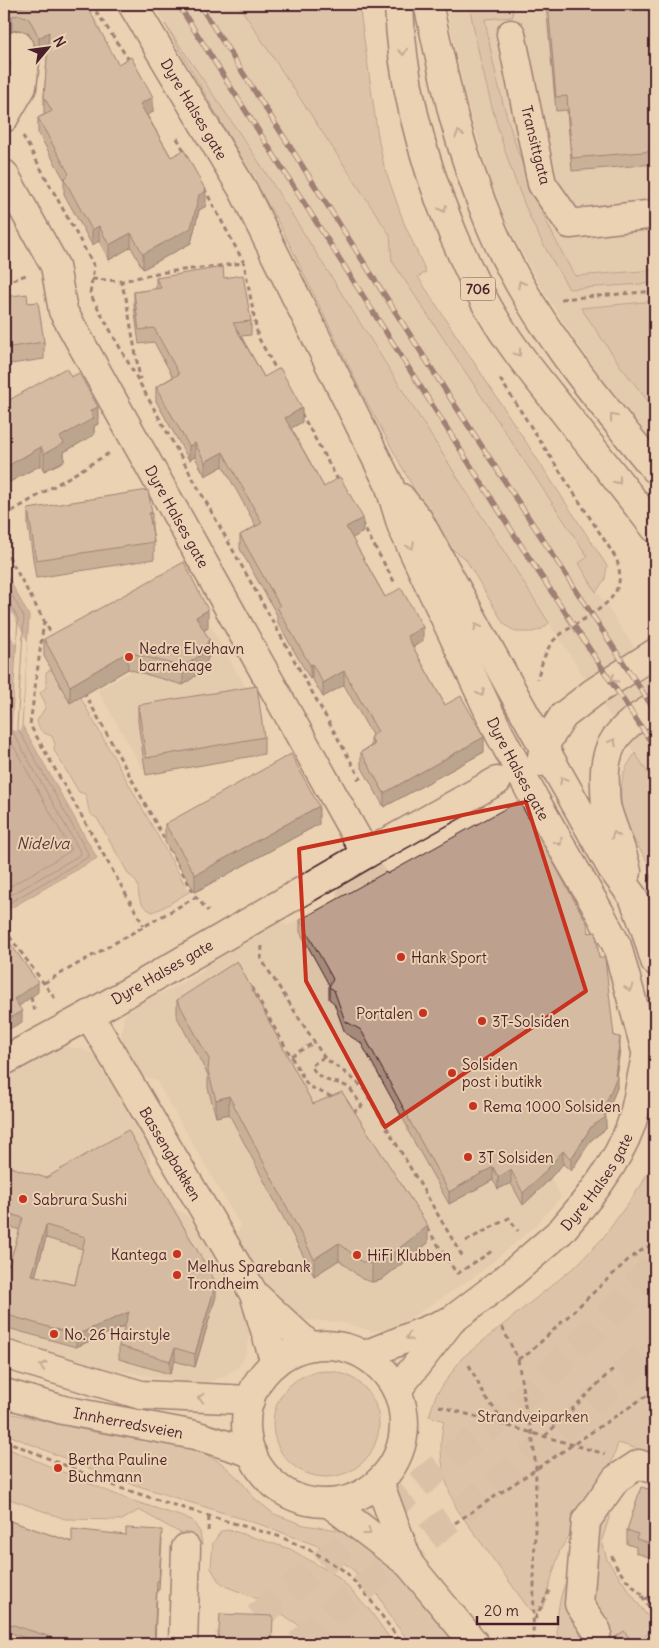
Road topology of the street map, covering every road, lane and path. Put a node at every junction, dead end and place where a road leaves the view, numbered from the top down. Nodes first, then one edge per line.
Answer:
1 (90, 4) edge
2 (132, 4) edge
3 (399, 4) edge
4 (428, 4) edge
5 (511, 34) dead end
6 (18, 45) dead end
7 (129, 61) edge
8 (6, 115) edge
9 (176, 136) dead end
10 (190, 161) edge
11 (4, 174) edge
12 (203, 186) edge
13 (655, 214) edge
14 (244, 263) junction
15 (92, 279) junction
16 (120, 280) junction
17 (655, 291) edge
18 (562, 307) dead end
19 (282, 381) edge
20 (140, 382) junction
21 (297, 407) edge
22 (134, 439) junction
23 (655, 469) edge
24 (340, 484) edge
25 (389, 484) junction
26 (4, 516) edge
27 (360, 519) edge
28 (655, 528) edge
29 (4, 548) edge
30 (398, 588) edge
31 (44, 620) junction
32 (58, 646) edge
33 (655, 653) edge
34 (81, 688) edge
35 (655, 707) edge
36 (544, 746) junction
37 (497, 782) dead end
38 (333, 794) junction
39 (535, 800) junction
40 (165, 829) dead end
41 (160, 832) junction
42 (366, 854) junction
43 (196, 897) junction
44 (633, 897) junction
45 (208, 911) dead end
46 (144, 926) junction
47 (4, 929) edge
48 (262, 946) dead end
49 (655, 961) edge
50 (44, 983) junction
51 (250, 984) edge
52 (31, 998) edge
53 (56, 1000) dead end
54 (37, 1013) dead end
55 (89, 1015) junction
56 (651, 1041) edge
57 (315, 1042) junction
58 (291, 1056) junction
59 (324, 1057) junction
60 (4, 1062) edge
61 (339, 1100) edge
62 (349, 1108) edge
63 (352, 1113) junction
64 (357, 1121) edge
65 (524, 1225) dead end
66 (425, 1226) edge
67 (518, 1231) junction
68 (511, 1237) dead end
69 (466, 1241) dead end
70 (655, 1244) edge
71 (496, 1248) dead end
72 (464, 1259) dead end
73 (254, 1294) junction
74 (452, 1320) junction
75 (502, 1327) dead end
76 (310, 1346) junction
77 (4, 1354) edge
78 (365, 1355) junction
79 (518, 1359) junction
80 (275, 1363) junction
81 (469, 1365) dead end
82 (613, 1369) dead end
83 (397, 1390) junction
84 (655, 1390) edge
85 (4, 1393) edge
86 (250, 1400) junction
87 (440, 1406) dead end
88 (508, 1426) junction
89 (532, 1433) junction
90 (545, 1436) junction
91 (4, 1440) edge
92 (574, 1444) junction
93 (252, 1453) junction
94 (647, 1467) edge
95 (536, 1469) junction
96 (379, 1482) junction
97 (329, 1503) junction
98 (455, 1523) dead end
99 (186, 1548) dead end
100 (612, 1554) dead end
101 (409, 1564) junction
102 (640, 1594) junction
103 (655, 1605) edge
104 (655, 1616) edge
105 (597, 1631) dead end
106 (183, 1644) edge
107 (402, 1644) edge
108 (475, 1644) edge
109 (534, 1644) edge

1 - 7 path
2 - 25 main road, Dyre Halses gate
3 -> 28 main road, 706
23 -> 4 main road, 706
5 - 13 main road, Transittgata
6 - 8 main road
8 - 15 path
9 - 10 path
11 - 22 main road, Dyre Halses gate
12 - 14 path
14 - 16 path
14 - 19 path
15 - 16 path
15 - 20 path
16 - 20 path
17 - 18 path
20 - 38 path
21 - 24 path
22 - 26 path
22 - 38 main road, Dyre Halses gate
36 -> 25 main road, Dyre Halses gate
25 -> 39 main road, Dyre Halses gate
27 - 30 path
29 - 31 path
31 - 32 path
31 - 46 path
33 -> 36 main road
34 - 41 path
44 -> 35 main road
36 - 39 main road
44 -> 36 main road, Dyre Halses gate
37 - 42 main road, Dyre Halses gate
38 - 42 main road, Dyre Halses gate
39 -> 56 main road, Dyre Halses gate
40 - 41 path
41 - 43 path
42 - 55 main road, Dyre Halses gate
43 - 45 path
43 - 46 path
44 - 49 main road, Dyre Halses gate
46 - 50 path
47 - 50 path
48 - 57 path
50 - 53 path
51 - 58 path
52 - 54 path
55 - 60 main road, Dyre Halses gate
55 - 73 main road, Bassengbakken
56 - 74 main road, Dyre Halses gate, bridge
57 - 58 path
57 - 59 path
58 - 61 path
59 - 63 path
59 - 72 path
62 - 63 path
63 - 64 path
65 - 67 path
66 - 71 path, bridge
67 - 68 path
67 - 69 path
70 - 79 path
73 - 76 main road, Bassengbakken
73 - 80 main road, Bassengbakken
74 -> 78 main road, Dyre Halses gate
74 - 83 main road, Dyre Halses gate
75 - 79 path
76 - 78 main road
76 - 80 main road
86 -> 77 main road, Innherredsveien
78 - 83 main road
79 - 89 path
80 - 86 main road
81 - 88 path
82 - 90 path
83 - 96 main road
84 - 92 path
85 - 93 main road, Innherredsveien
86 - 93 main road
87 - 88 path
88 - 89 path
89 - 90 path
89 - 95 path
90 - 92 path
91 - 107 path
92 - 94 path
92 - 95 path
93 - 97 main road
94 - 105 main road
95 - 98 path
95 - 109 path
96 - 97 main road
96 - 101 main road
97 -> 101 main road
99 - 106 main road
100 - 102 path
101 - 108 main road
102 - 103 path
102 - 104 path

